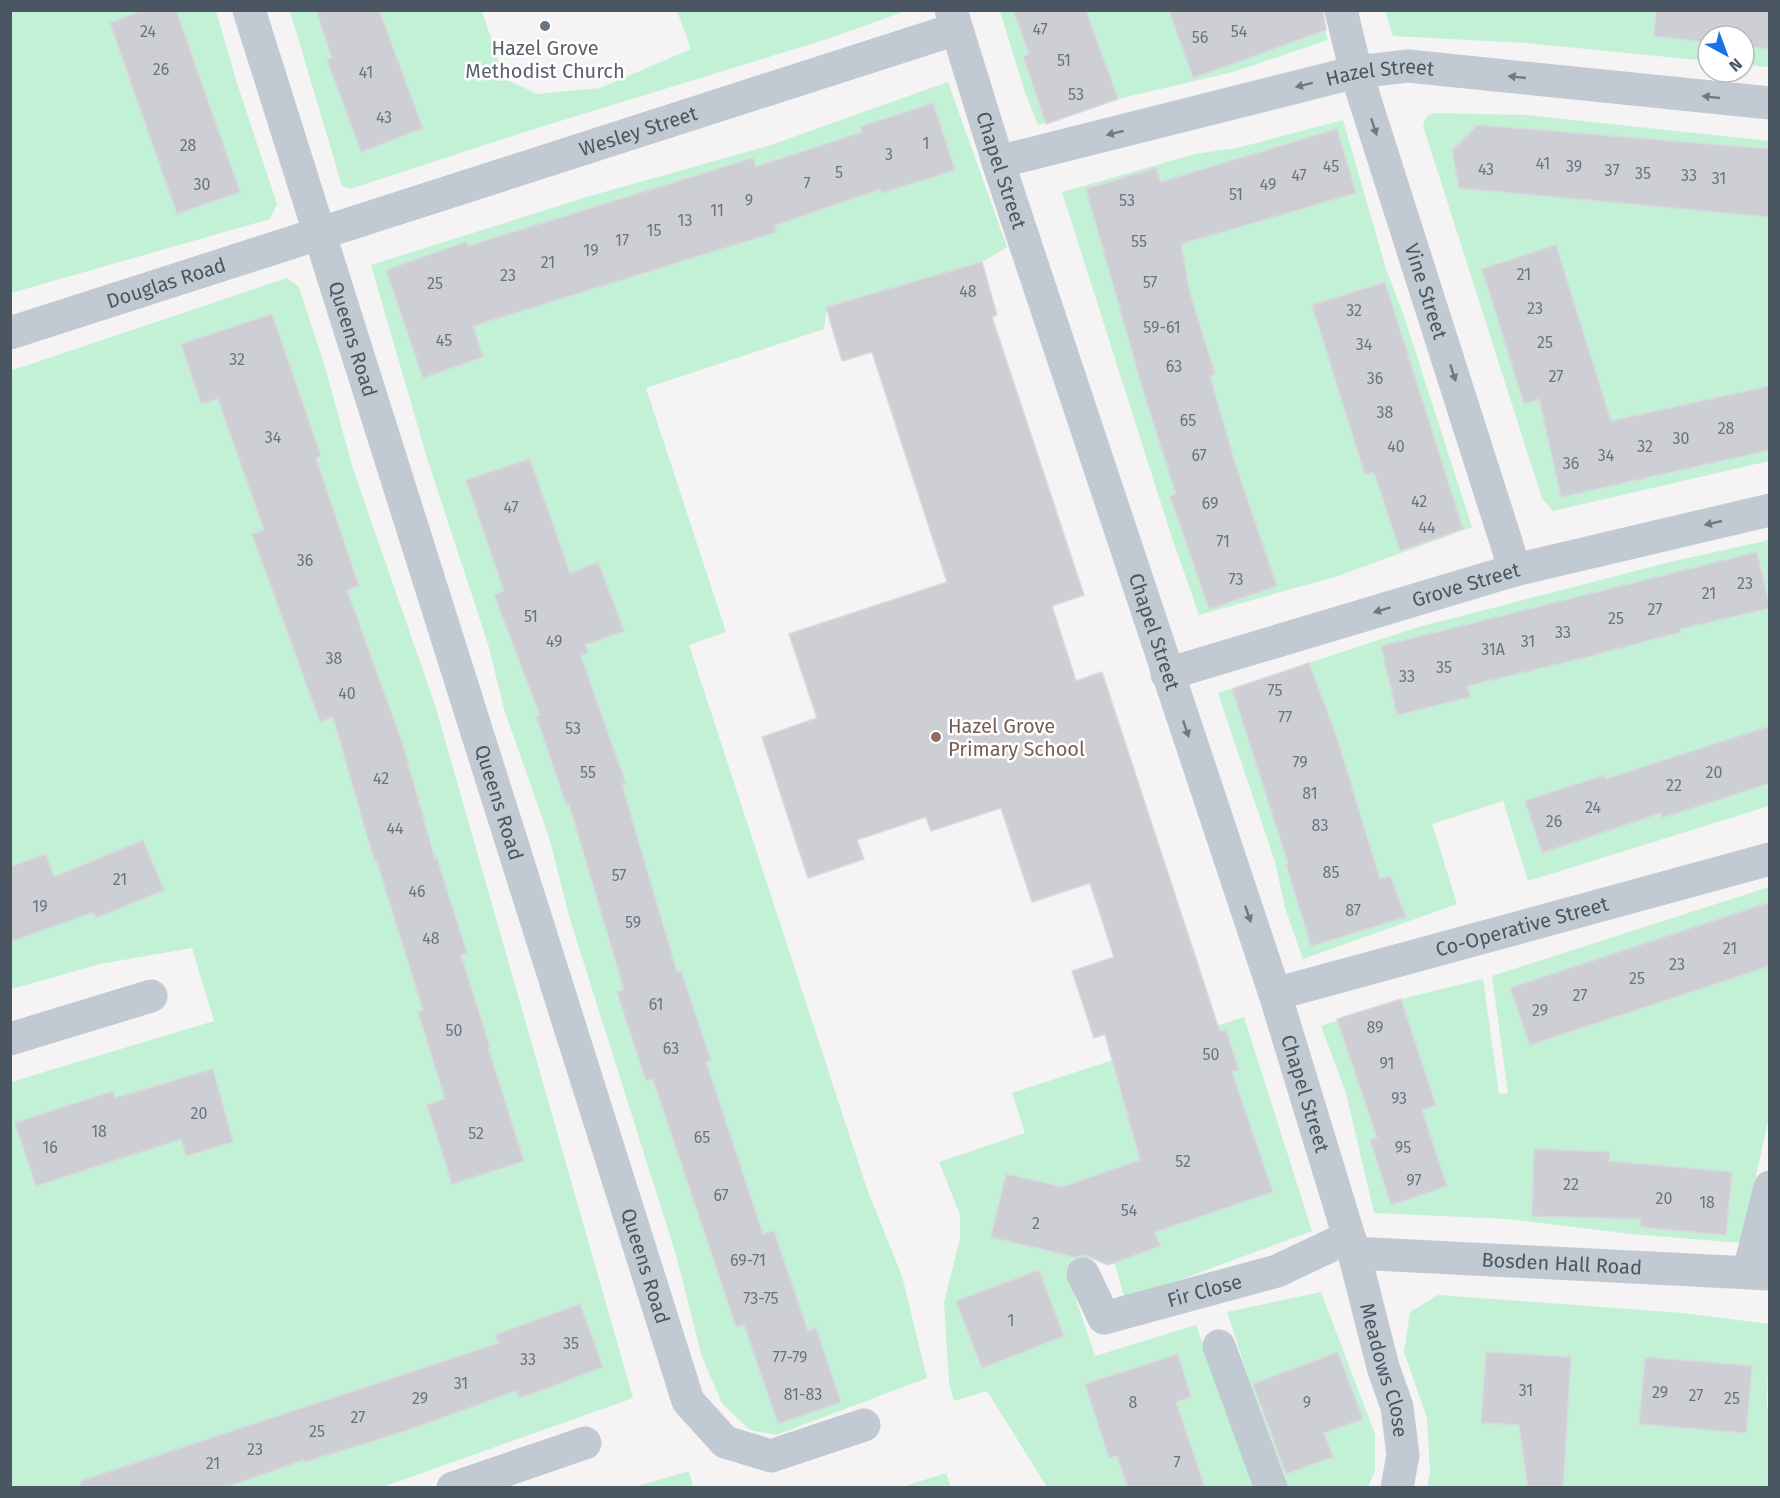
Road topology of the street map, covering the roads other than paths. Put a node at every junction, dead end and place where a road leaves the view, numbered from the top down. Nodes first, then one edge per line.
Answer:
1 (249, 10) edge
2 (1341, 10) edge
3 (954, 20) edge
4 (1356, 72) junction
5 (1770, 103) edge
6 (998, 162) junction
7 (320, 231) junction
8 (10, 333) edge
9 (1770, 510) edge
10 (1515, 570) junction
11 (1167, 674) junction
12 (1770, 859) edge
13 (1275, 994) junction
14 (151, 996) dead end
15 (10, 1039) edge
16 (1770, 1186) edge
17 (1352, 1245) junction
18 (1759, 1272) edge
19 (1083, 1274) dead end
20 (1219, 1346) dead end
21 (864, 1425) dead end
22 (585, 1443) dead end
23 (453, 1488) edge
24 (1271, 1488) edge
25 (1397, 1488) edge

1 - 7 street, Queens Road
2 - 4 street, Vine Street
3 - 6 street, Chapel Street
3 - 7 street, Wesley Street
5 -> 4 street, Hazel Street
4 -> 6 street, Hazel Street
4 -> 10 street, Vine Street
6 - 11 street, Chapel Street
7 - 8 street, Douglas Road
7 - 21 street, Queens Road
9 -> 10 street, Grove Street
10 -> 11 street, Grove Street
11 -> 13 street, Chapel Street
12 - 13 street, Co-Operative Street
13 - 17 street, Chapel Street
14 - 15 street
16 - 18 street
17 - 18 street, Bosden Hall Road
17 - 19 street, Fir Close
17 - 25 street, Meadows Close
20 - 24 street
22 - 23 street

